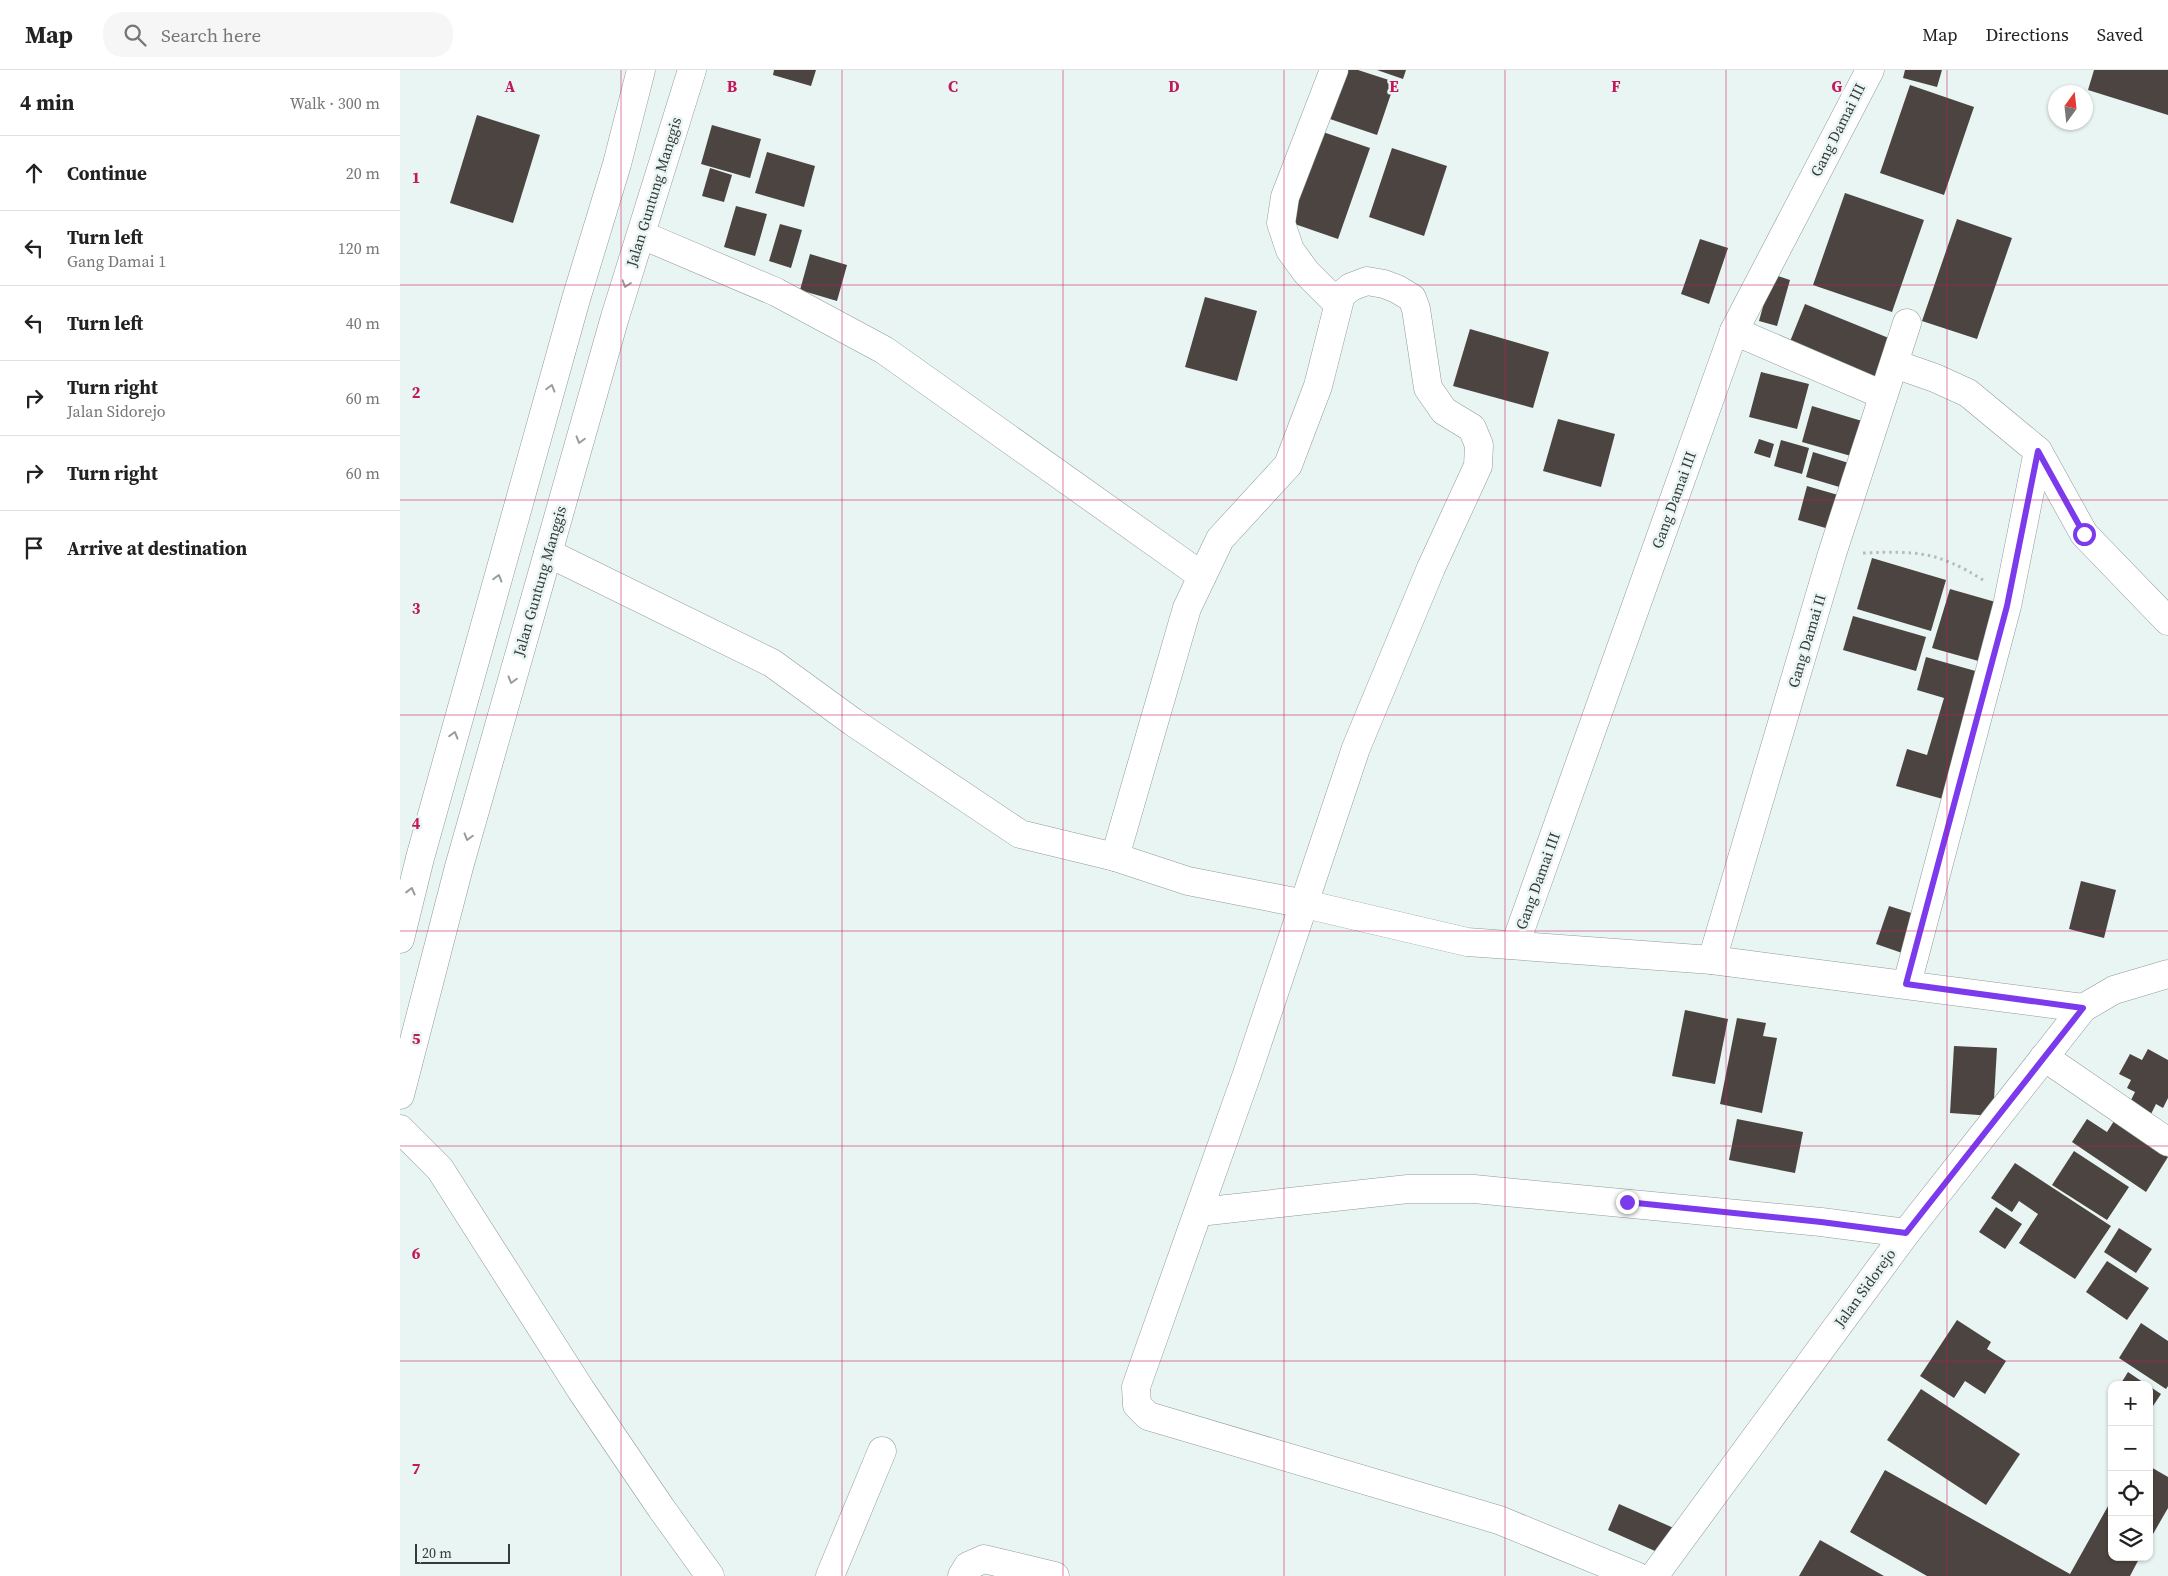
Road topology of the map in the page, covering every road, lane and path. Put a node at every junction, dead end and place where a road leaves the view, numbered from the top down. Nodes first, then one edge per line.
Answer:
1 (641, 70) edge
2 (692, 70) edge
3 (1334, 70) edge
4 (1870, 70) edge
5 (642, 235) junction
6 (576, 299) junction
7 (1338, 304) junction
8 (615, 317) junction
9 (1907, 323) dead end
10 (1734, 331) junction
11 (1895, 364) junction
12 (1884, 394) junction
13 (2038, 451) junction
14 (548, 553) junction
15 (1832, 554) junction
16 (1202, 576) junction
17 (2007, 606) junction
18 (2168, 621) edge
19 (1115, 857) junction
20 (420, 858) junction
21 (459, 868) junction
22 (1305, 904) junction
23 (400, 939) edge
24 (1515, 945) junction
25 (1712, 960) junction
26 (2168, 974) edge
27 (1906, 984) junction
28 (2083, 1008) junction
29 (2044, 1057) junction
30 (400, 1095) edge
31 (400, 1129) edge
32 (2168, 1142) edge
33 (1199, 1212) junction
34 (1906, 1233) junction
35 (882, 1451) dead end
36 (710, 1576) edge
37 (830, 1576) edge
38 (962, 1576) edge
39 (1055, 1576) edge
40 (1636, 1576) edge
41 (1654, 1576) edge

1 - 6 street
2 - 5 street, Jalan Guntung Manggis
3 - 7 street
4 - 10 street, Gang Damai III
5 -> 8 street, Jalan Guntung Manggis
5 - 16 street
6 - 8 street
20 -> 6 street
7 - 16 street
7 - 22 street
8 -> 14 street, Jalan Guntung Manggis
9 - 11 street, Gang Damai II
10 - 12 street
10 - 24 street, Gang Damai III
11 - 12 street, Gang Damai II
11 - 13 street
12 - 15 street, Gang Damai II
13 - 17 street
13 - 18 street
14 - 19 street
14 -> 21 street, Jalan Guntung Manggis
15 - 17 path
15 - 25 street, Gang Damai II
16 - 19 street
17 - 27 street
19 - 22 street
20 - 21 street
23 -> 20 street
21 - 30 street, Jalan Guntung Manggis
22 - 24 street
22 - 33 street
24 - 25 street
25 - 27 street
26 - 28 street, Jalan Sidorejo
27 - 28 street
28 - 29 street, Jalan Sidorejo
29 - 32 street
29 - 34 street, Jalan Sidorejo
31 - 36 street
33 - 34 street
33 - 40 street
34 - 41 street, Jalan Sidorejo
35 - 37 street
38 - 39 street

